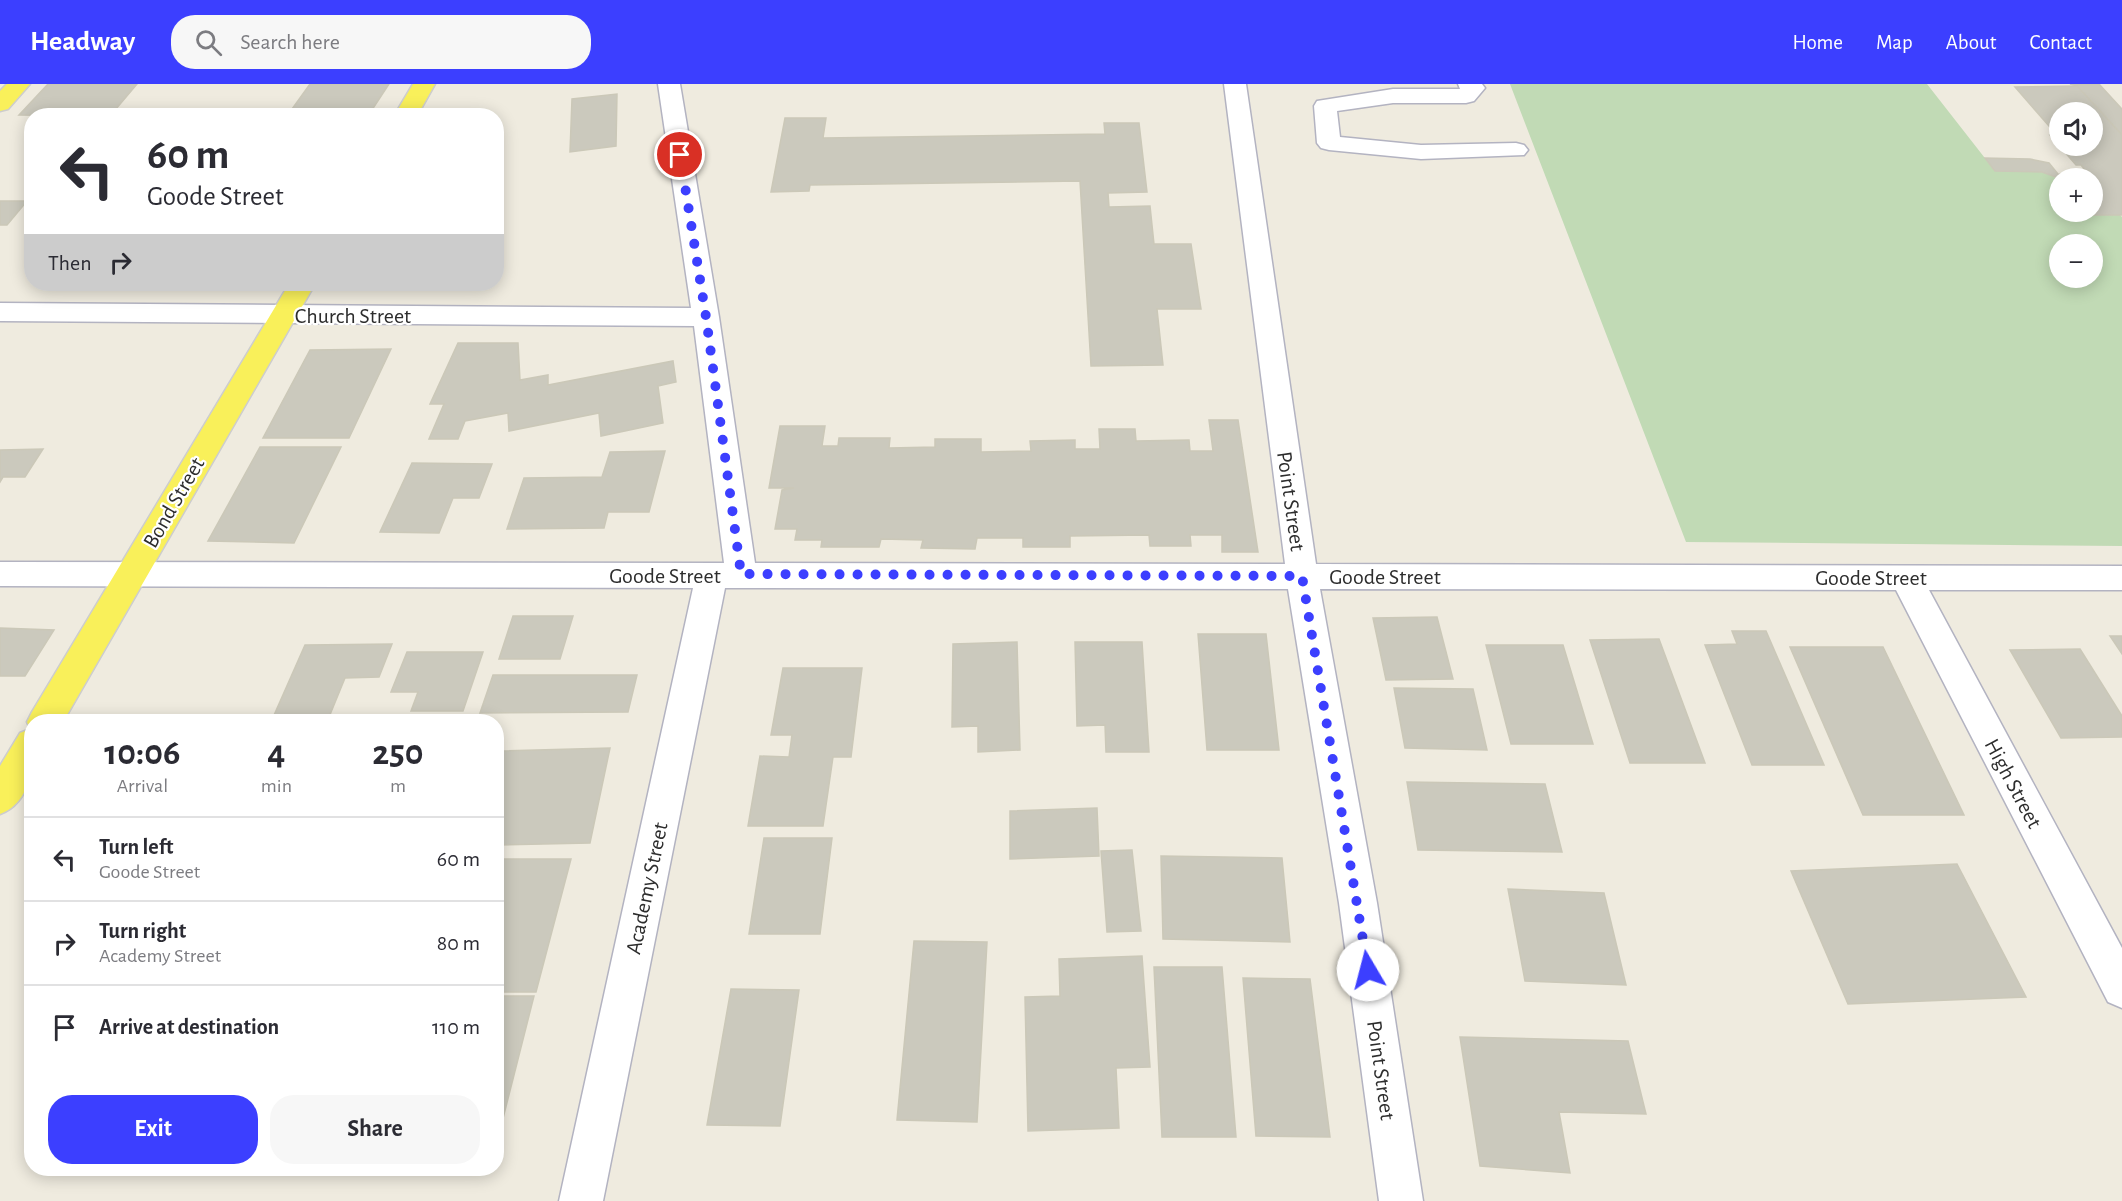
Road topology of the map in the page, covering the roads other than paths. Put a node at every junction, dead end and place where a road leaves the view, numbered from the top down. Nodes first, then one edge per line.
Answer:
1 (20, 84) edge
2 (424, 84) edge
3 (669, 84) edge
4 (1235, 84) edge
5 (1468, 84) edge
6 (0, 104) edge
7 (410, 108) edge
8 (1516, 150) dead end
9 (298, 291) edge
10 (0, 312) edge
11 (284, 314) junction
12 (706, 317) junction
13 (0, 574) edge
14 (130, 575) junction
15 (727, 575) junction
16 (1302, 576) junction
17 (1906, 578) junction
18 (2122, 578) edge
19 (49, 714) edge
20 (24, 758) edge
21 (0, 798) edge
22 (2122, 988) edge
23 (581, 1201) edge
24 (1401, 1201) edge

1 - 6 main road
2 - 7 main road
3 - 12 street, Academy Street
4 - 16 street, Point Street
5 - 8 street
9 - 11 main road, Bond Street
10 - 11 street, Church Street
11 - 12 street, Church Street
11 - 14 main road, Bond Street
12 - 15 street, Academy Street
13 - 14 street, Goode Street
14 - 15 street, Goode Street
14 - 19 main road, Bond Street
15 - 16 street, Goode Street
15 - 23 street, Academy Street
16 - 17 street, Goode Street
16 - 24 street, Point Street
17 - 18 street, Goode Street
17 - 22 street, High Street
20 - 21 main road

